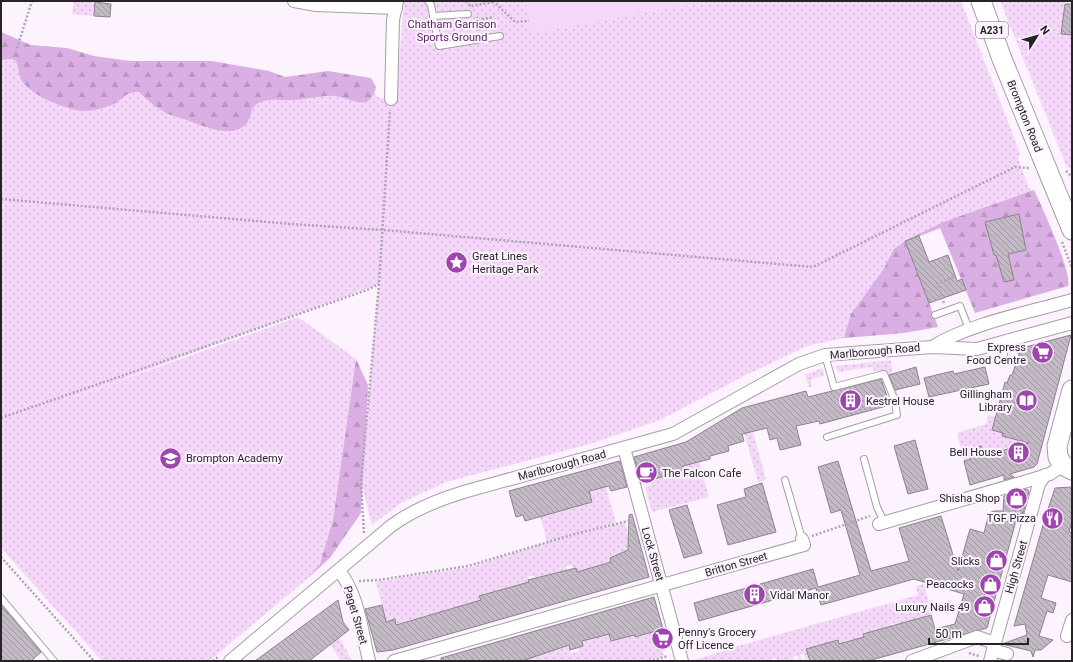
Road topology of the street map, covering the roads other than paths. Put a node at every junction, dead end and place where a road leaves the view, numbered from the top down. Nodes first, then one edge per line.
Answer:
1 (294, 1) edge
2 (428, 1) edge
3 (981, 1) edge
4 (396, 4) edge
5 (468, 14) dead end
6 (433, 16) junction
7 (500, 36) dead end
8 (391, 99) road end
9 (1068, 224) edge
10 (1066, 302) edge
11 (934, 315) dead end
12 (1068, 324) edge
13 (970, 329) junction
14 (932, 347) junction
15 (825, 355) junction
16 (1072, 390) edge
17 (827, 437) dead end
18 (624, 448) junction
19 (864, 458) dead end
20 (1067, 468) edge
21 (1045, 475) junction
22 (785, 480) dead end
23 (882, 523) joint
24 (802, 539) joint
25 (339, 570) junction
26 (662, 585) junction
27 (1, 598) edge
28 (1072, 620) edge
29 (1067, 636) dead end
30 (992, 654) edge
31 (1007, 654) dead end
32 (677, 658) edge
33 (54, 661) edge
34 (230, 661) edge
35 (369, 661) edge
36 (394, 661) edge
37 (912, 661) edge

1 - 4 street
2 - 6 lane
3 - 9 main road, Brompton Road / A231
4 - 8 street
5 - 6 lane
6 - 7 lane
10 - 12 street, Marlborough Road
10 - 13 street, Marlborough Road
11 - 13 lane
12 - 14 street, Marlborough Road
13 - 14 street, Marlborough Road
14 - 15 street, Marlborough Road
15 - 17 lane
15 - 18 street, Marlborough Road
16 - 20 main road
18 - 25 street, Marlborough Road
18 - 26 street, Lock Street
19 - 23 lane
20 - 21 street
21 - 23 street
21 - 30 street, High Street
22 - 24 lane
24 - 26 street, Britton Street
25 - 34 street, Marlborough Road
25 - 35 street, Paget Street
26 - 32 street, Lock Street
26 - 36 street, Britton Street
27 - 33 lane
28 - 29 street
30 - 31 street
30 - 37 street

